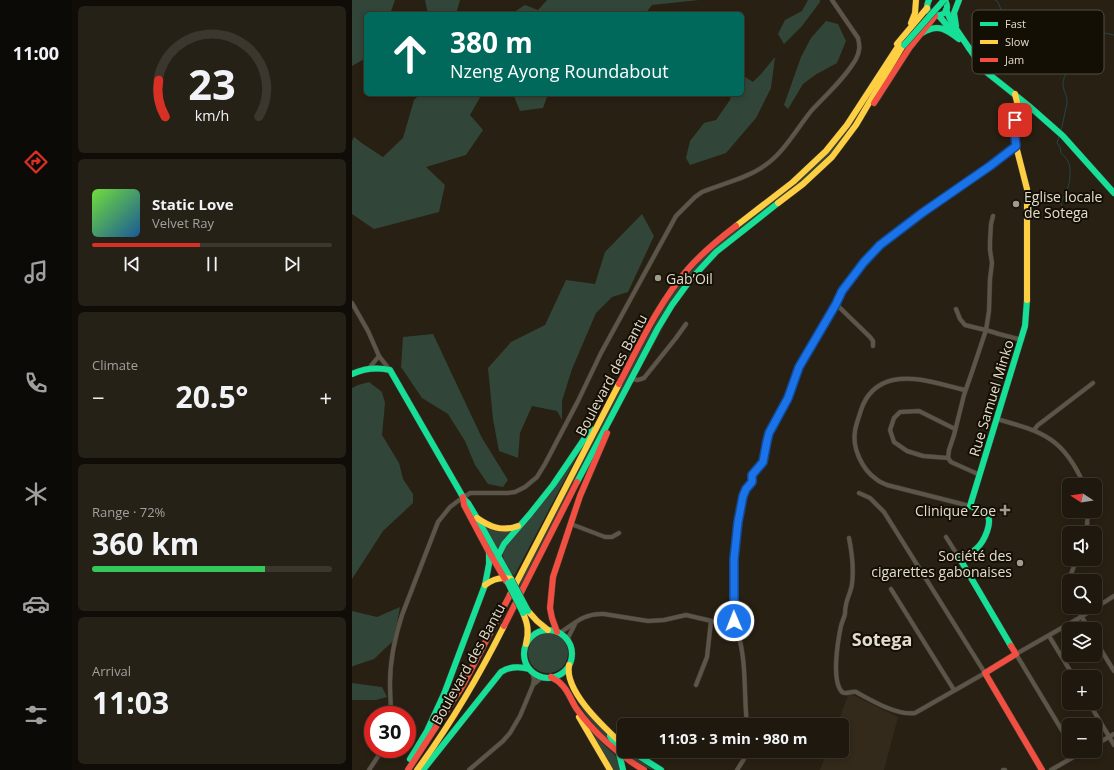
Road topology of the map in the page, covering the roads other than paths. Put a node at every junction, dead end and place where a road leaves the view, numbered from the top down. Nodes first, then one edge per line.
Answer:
1 (832, 0) edge
2 (916, 0) edge
3 (938, 0) edge
4 (959, 0) edge
5 (927, 3) edge
6 (946, 3) edge
7 (937, 16) junction
8 (959, 37) junction
9 (915, 38) junction
10 (901, 43) junction
11 (972, 52) edge
12 (989, 74) edge
13 (1014, 94) junction
14 (1029, 106) junction
15 (1016, 113) junction
16 (1016, 146) junction
17 (832, 157) junction
18 (1114, 193) edge
19 (993, 216) dead end
20 (352, 303) edge
21 (836, 304) junction
22 (956, 309) dead end
23 (686, 324) dead end
24 (986, 330) junction
25 (1022, 340) junction
26 (873, 346) dead end
27 (379, 356) junction
28 (370, 367) junction
29 (390, 370) junction
30 (625, 372) junction
31 (352, 374) edge
32 (631, 379) junction
33 (1091, 385) dead end
34 (965, 390) junction
35 (622, 395) junction
36 (997, 419) junction
37 (955, 429) junction
38 (1034, 430) junction
39 (948, 458) junction
40 (980, 475) junction
41 (1081, 478) edge
42 (859, 493) dead end
43 (463, 498) junction
44 (970, 506) junction
45 (477, 518) junction
46 (571, 524) junction
47 (520, 525) junction
48 (619, 533) dead end
49 (946, 537) dead end
50 (849, 538) dead end
51 (488, 552) junction
52 (498, 556) junction
53 (960, 559) junction
54 (498, 565) junction
55 (504, 577) junction
56 (510, 581) junction
57 (485, 585) junction
58 (891, 589) dead end
59 (1114, 597) edge
60 (526, 612) junction
61 (1080, 614) edge
62 (1081, 617) junction
63 (734, 621) junction
64 (576, 622) junction
65 (711, 622) junction
66 (1084, 622) edge
67 (548, 630) junction
68 (558, 632) junction
69 (1049, 636) junction
70 (567, 640) junction
71 (526, 644) junction
72 (1102, 651) edge
73 (1015, 653) junction
74 (570, 661) junction
75 (531, 670) junction
76 (1070, 670) edge
77 (1114, 671) edge
78 (985, 673) junction
79 (548, 677) junction
80 (533, 685) junction
81 (696, 685) dead end
82 (954, 690) junction
83 (566, 692) junction
84 (391, 706) edge
85 (1093, 710) edge
86 (590, 711) junction
87 (747, 718) edge
88 (1062, 730) edge
89 (1114, 734) edge
90 (1110, 737) junction
91 (617, 740) edge
92 (1102, 741) edge
93 (1114, 745) edge
94 (617, 748) edge
95 (617, 750) edge
96 (377, 758) edge
97 (621, 758) edge
98 (626, 758) edge
99 (642, 758) edge
100 (744, 758) edge
101 (1069, 758) edge
102 (369, 770) edge
103 (404, 770) edge
104 (408, 770) edge
105 (417, 770) edge
106 (423, 770) edge
107 (469, 770) edge
108 (610, 770) edge
109 (623, 770) edge
110 (644, 770) edge
111 (661, 770) edge
112 (736, 770) edge
113 (1042, 770) edge
114 (1051, 770) edge

1 - 43 street
2 - 10 main road
3 - 10 main road
4 - 8 main road
5 - 7 main road
5 - 10 main road
6 - 7 main road
6 - 8 main road
6 - 10 main road, bridge
7 - 8 main road
7 - 9 main road
8 - 9 main road
8 - 11 main road
9 - 17 main road
10 - 17 main road, Boulevard des Bantu
10 - 30 main road, Boulevard des Bantu
12 - 13 main road
13 - 14 main road
13 - 15 main road, Rue Samuel Minko
14 - 15 main road
14 - 18 main road
15 - 16 main road, Rue Samuel Minko
16 - 21 street
16 - 25 main road, Rue Samuel Minko
17 - 32 main road, Boulevard des Bantu
19 - 24 street
20 - 27 street
21 - 26 street
21 - 63 street
22 - 24 street
23 - 32 street
24 - 25 street
24 - 34 street
25 - 36 main road, Rue Samuel Minko
27 - 28 street
27 - 29 street
28 - 29 main road
28 - 31 main road
29 - 43 main road
30 - 47 main road
30 - 104 main road, Boulevard des Bantu
32 - 35 main road, Boulevard des Bantu
33 - 38 street
34 - 37 street
34 - 44 street
35 - 46 main road
35 - 105 main road, Boulevard des Bantu
36 - 38 street
36 - 40 main road, Rue Samuel Minko
37 - 39 street
37 - 39 street
38 - 41 street
39 - 40 street
40 - 44 main road, Rue Samuel Minko
42 - 78 street
43 - 45 main road
43 - 51 main road
43 - 84 street
44 - 53 main road
45 - 47 main road
45 - 52 main road
46 - 48 street
46 - 68 main road
47 - 52 main road
49 - 53 street
50 - 82 street
51 - 54 main road
51 - 57 main road
52 - 54 main road
52 - 56 main road
53 - 73 main road
54 - 55 main road
55 - 56 main road
55 - 57 main road
56 - 60 main road, bridge
57 - 103 main road
58 - 82 street
59 - 62 street
60 - 67 main road
60 - 71 main road
61 - 62 street
62 - 66 street
62 - 69 street
63 - 65 street
63 - 87 street
64 - 65 street
64 - 68 street
64 - 70 street
65 - 81 street
67 - 68 main road
67 - 71 main road
68 - 70 main road
69 - 73 street
69 - 76 street
70 - 74 main road
71 - 75 main road
72 - 77 street
73 - 78 main road
73 - 88 street
74 - 79 main road
74 - 86 main road
75 - 79 main road
75 - 80 street
75 - 106 main road
78 - 82 street
78 - 113 main road
79 - 80 street
79 - 83 main road
80 - 107 street
83 - 95 main road
83 - 108 main road
85 - 90 street
86 - 91 main road
86 - 94 main road
89 - 90 street
90 - 92 street
90 - 93 street
96 - 102 street
97 - 109 main road
98 - 110 main road
99 - 111 main road
100 - 112 street
101 - 114 street

